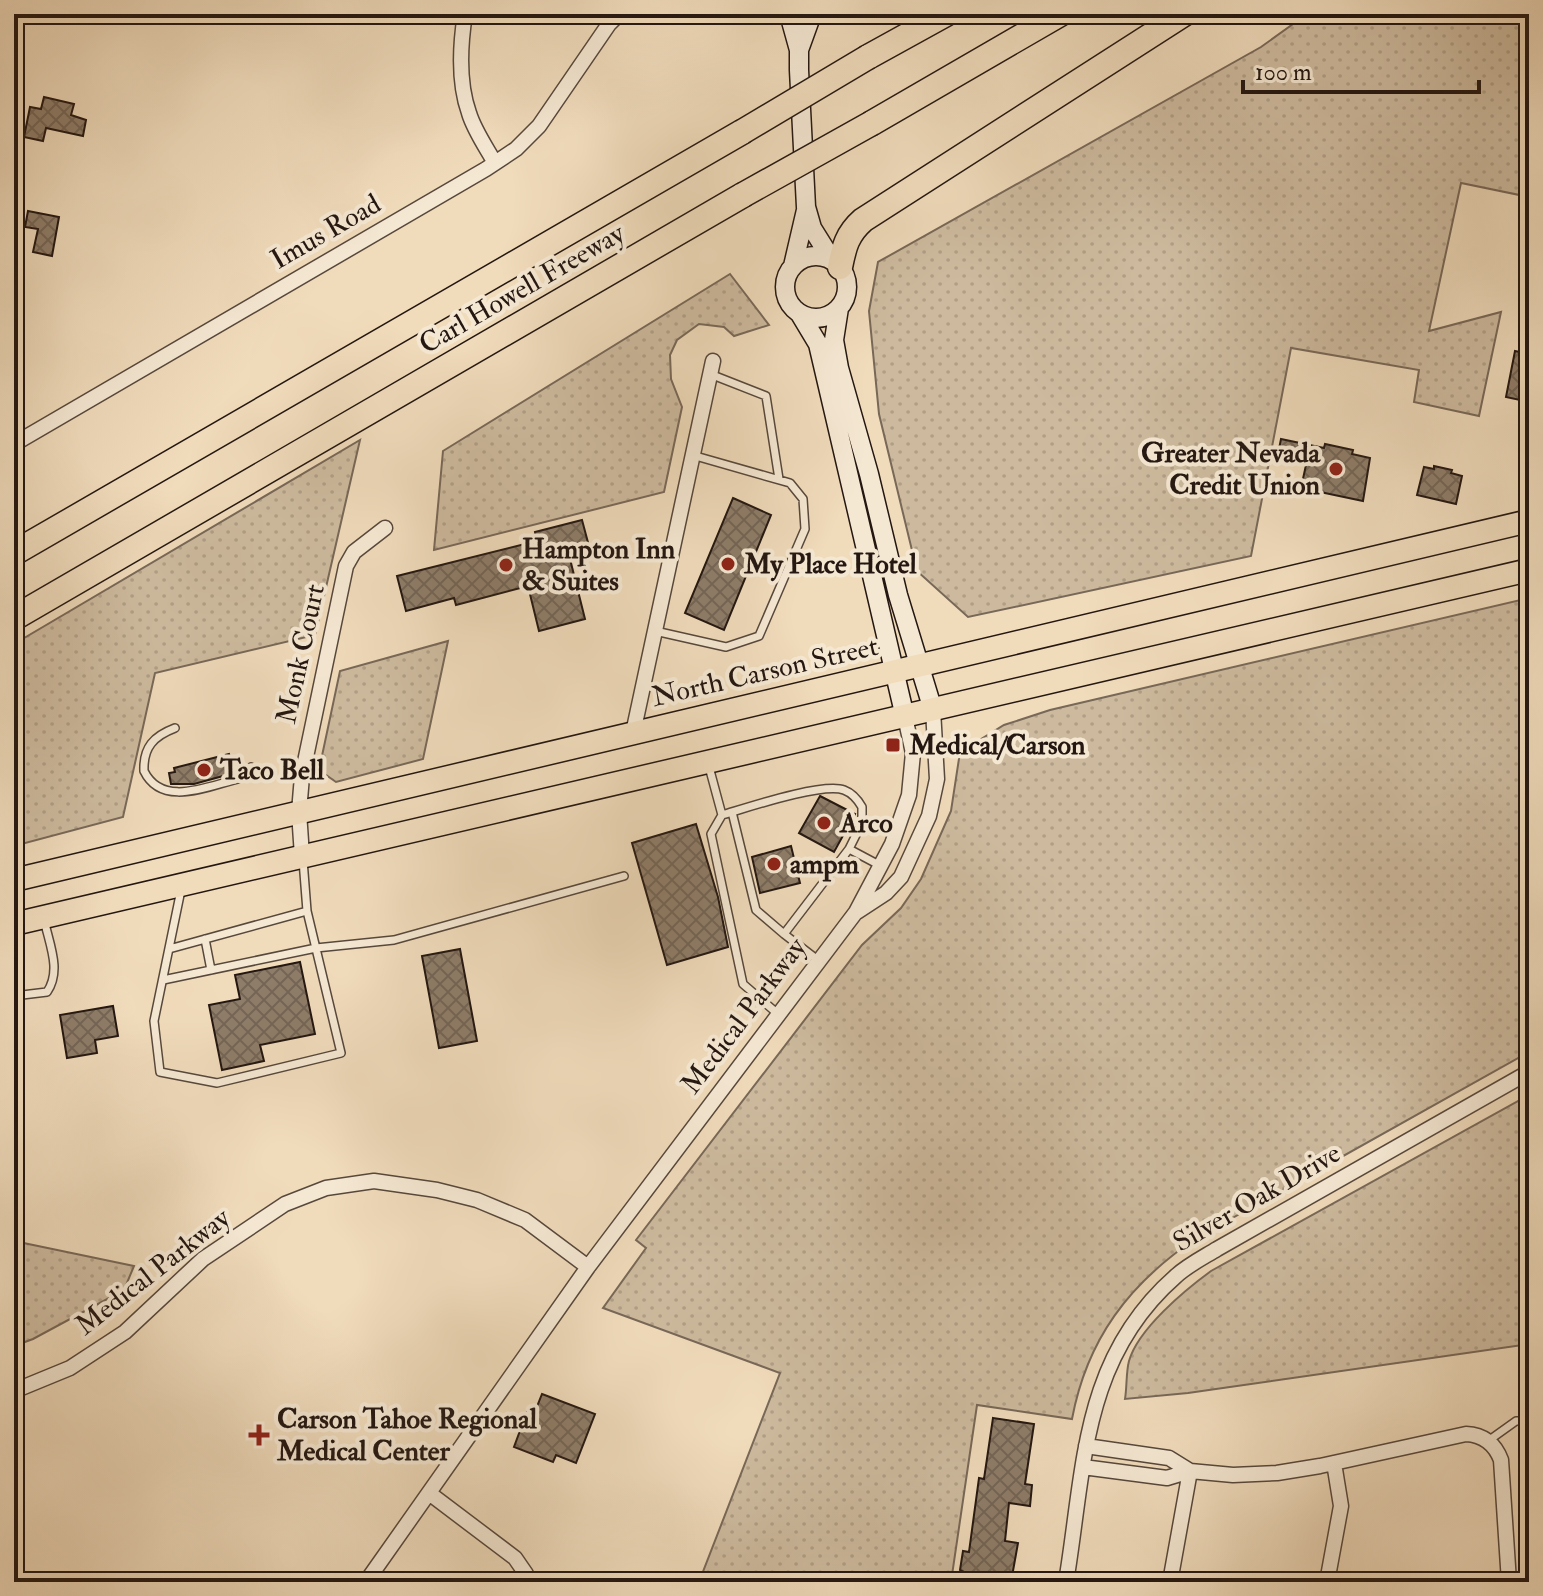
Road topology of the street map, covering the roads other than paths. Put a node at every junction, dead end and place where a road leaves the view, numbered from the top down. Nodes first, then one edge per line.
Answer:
1 (465, 14) edge
2 (619, 14) edge
3 (789, 14) edge
4 (812, 14) edge
5 (946, 14) edge
6 (1060, 14) edge
7 (1184, 14) edge
8 (799, 50) junction
9 (495, 163) junction
10 (806, 207) junction
11 (836, 264) junction
12 (793, 266) junction
13 (839, 308) junction
14 (800, 314) junction
15 (711, 367) joint
16 (14, 444) edge
17 (692, 455) junction
18 (779, 479) junction
19 (1529, 521) edge
20 (385, 528) dead end
21 (14, 553) edge
22 (1529, 570) edge
23 (14, 618) edge
24 (655, 631) junction
25 (920, 666) junction
26 (893, 673) junction
27 (933, 710) junction
28 (905, 717) junction
29 (175, 728) dead end
30 (633, 733) junction
31 (708, 762) junction
32 (251, 767) dead end
33 (299, 812) junction
34 (732, 812) junction
35 (722, 815) junction
36 (849, 849) junction
37 (302, 856) junction
38 (881, 866) junction
39 (624, 876) dead end
40 (14, 880) edge
41 (183, 884) junction
42 (307, 911) junction
43 (856, 912) junction
44 (44, 917) junction
45 (14, 924) edge
46 (784, 934) junction
47 (205, 939) junction
48 (316, 948) junction
49 (169, 949) junction
50 (819, 961) junction
51 (211, 970) junction
52 (163, 980) junction
53 (14, 996) edge
54 (778, 1015) junction
55 (1529, 1072) edge
56 (588, 1267) junction
57 (14, 1391) edge
58 (1529, 1421) edge
59 (1488, 1441) junction
60 (1086, 1446) junction
61 (1334, 1463) junction
62 (1083, 1467) junction
63 (1190, 1471) junction
64 (429, 1493) junction
65 (366, 1582) edge
66 (525, 1582) edge
67 (1066, 1582) edge
68 (1170, 1582) edge
69 (1327, 1582) edge
70 (1509, 1582) edge

1 - 9 street
2 - 9 street, Imus Road
3 - 8 main road
4 - 8 main road
5 - 21 highway, Carl Howell Freeway, bridge
6 - 23 highway, Carl Howell Freeway, bridge
7 - 11 highway
8 - 10 main road
9 - 16 street, Imus Road
10 - 11 main road
10 - 12 main road
11 - 12 main road
11 - 13 main road
12 - 14 main road
13 - 14 main road
13 - 25 main road
14 - 26 main road
15 - 17 street
15 - 18 lane
17 - 18 lane
17 - 24 street
18 - 24 lane
19 - 25 main road, North Carson Street
20 - 33 street, Monk Court
22 - 27 main road
24 - 30 street
25 - 26 main road, North Carson Street
25 - 27 main road
26 - 28 main road
26 - 30 main road, North Carson Street
27 - 28 main road
27 - 43 street, Medical Parkway
28 - 31 main road
28 - 38 street, Medical Parkway
29 - 32 lane
30 - 33 main road, North Carson Street
31 - 35 lane
31 - 37 main road
33 - 37 street, Monk Court
33 - 40 main road, North Carson Street
34 - 35 lane
34 - 36 lane
34 - 46 lane
35 - 54 lane
36 - 38 lane
36 - 46 lane
37 - 41 main road
37 - 42 lane
38 - 43 street, Medical Parkway
39 - 48 lane
41 - 44 main road
41 - 49 lane
42 - 47 lane
42 - 48 lane
43 - 50 street, Medical Parkway
44 - 45 main road
44 - 53 lane
46 - 50 lane
47 - 49 lane
47 - 51 lane
48 - 51 lane
48 - 52 lane
49 - 52 lane
50 - 54 street, Medical Parkway
51 - 52 lane
54 - 56 street, Medical Parkway
55 - 60 street, Silver Oak Drive
56 - 57 street, Medical Parkway
56 - 64 street, Medical Parkway
58 - 59 lane
59 - 61 street
59 - 70 street
60 - 62 street, Silver Oak Drive
60 - 63 street
61 - 63 street
61 - 69 street
62 - 63 street
62 - 67 street, Silver Oak Drive
63 - 68 street
64 - 65 street, Medical Parkway
64 - 66 street

